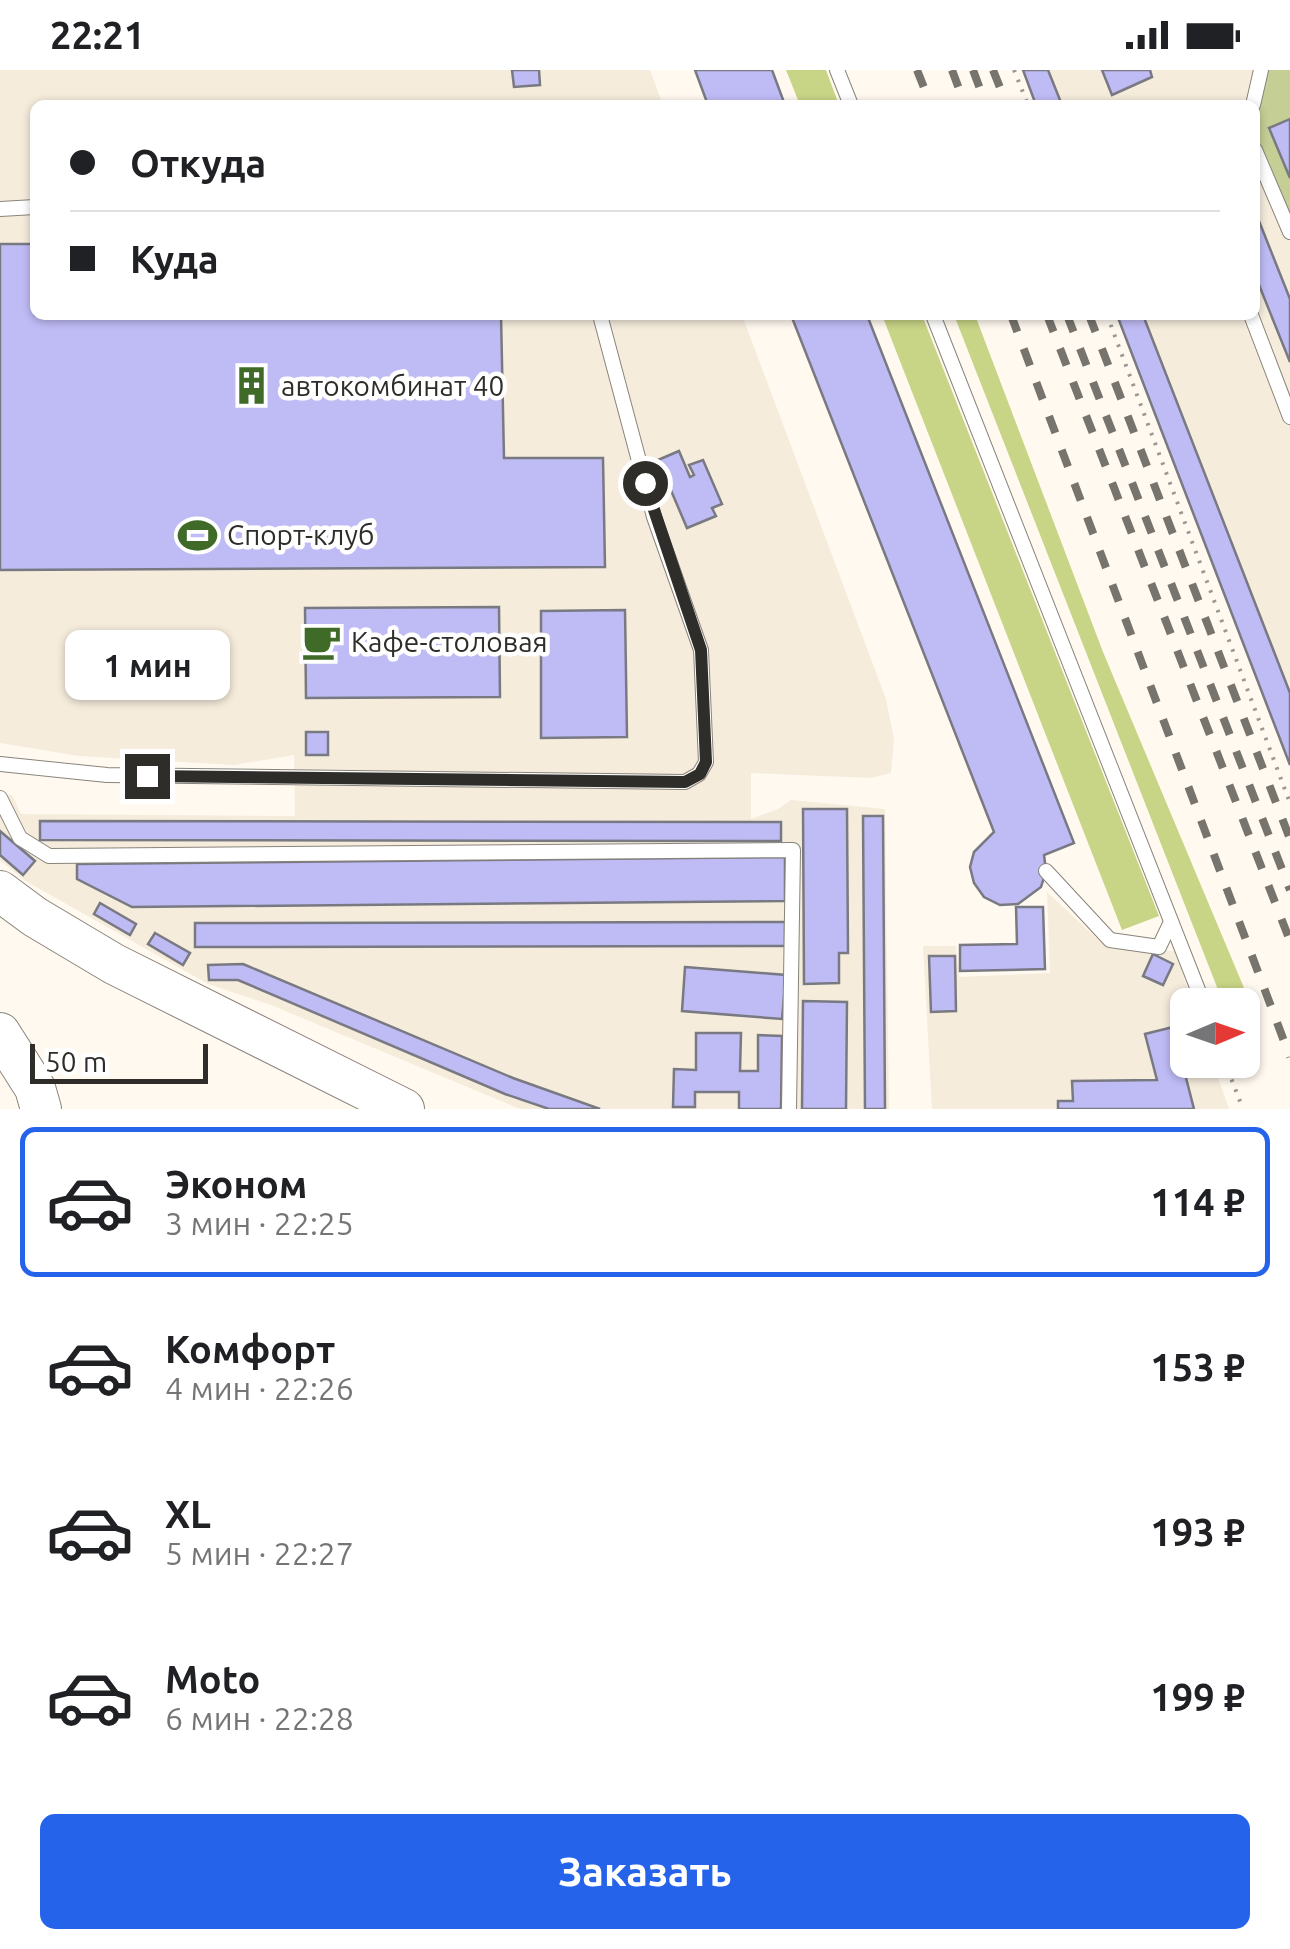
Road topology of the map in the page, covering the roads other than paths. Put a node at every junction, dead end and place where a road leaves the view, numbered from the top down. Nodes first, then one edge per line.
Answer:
1 (837, 70) edge
2 (1261, 70) edge
3 (849, 100) edge
4 (1254, 100) edge
5 (1260, 164) edge
6 (30, 207) edge
7 (0, 209) edge
8 (1290, 232) edge
9 (601, 320) edge
10 (935, 320) edge
11 (1254, 320) edge
12 (1290, 417) edge
13 (0, 764) edge
14 (0, 798) edge
15 (1046, 871) dead end
16 (0, 891) edge
17 (1171, 922) junction
18 (1197, 988) edge
19 (0, 1033) edge
20 (41, 1109) edge
21 (404, 1109) edge
22 (789, 1109) edge

1 - 3 lane
2 - 4 lane
5 - 8 lane
6 - 7 lane
9 - 13 lane
10 - 17 lane
11 - 12 lane
14 - 22 lane
15 - 17 lane
16 - 21 main road
17 - 18 lane
19 - 20 main road

